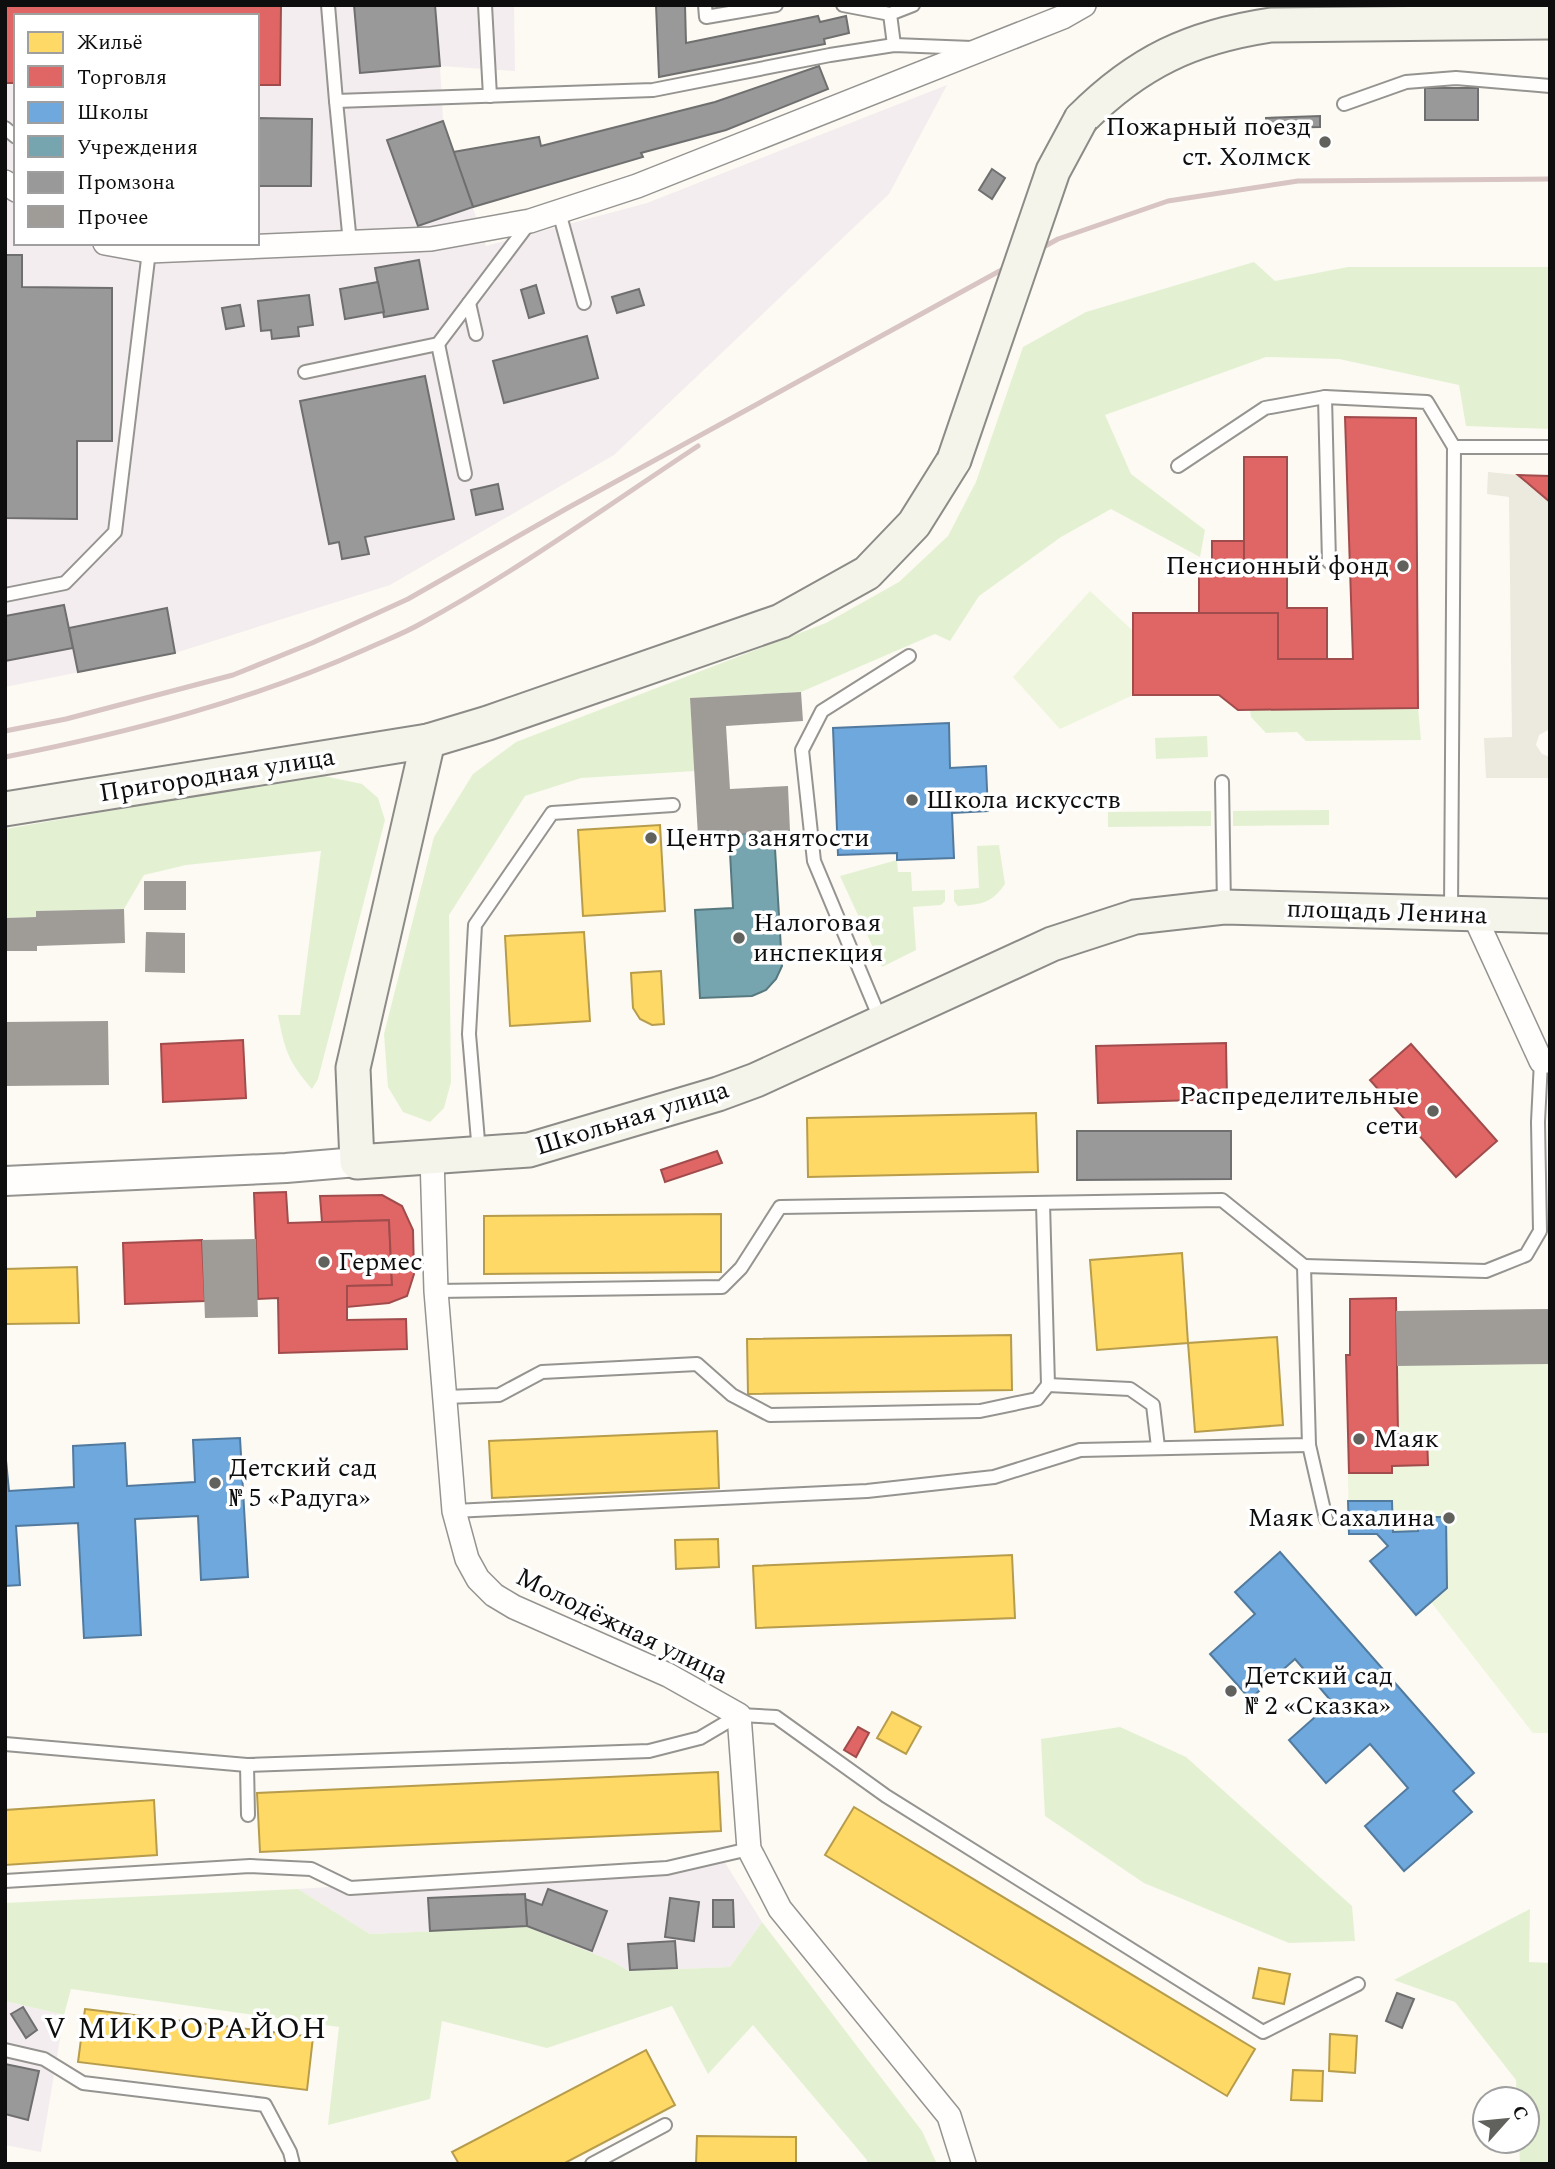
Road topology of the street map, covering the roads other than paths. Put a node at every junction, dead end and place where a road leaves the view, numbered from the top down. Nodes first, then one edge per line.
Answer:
1 (328, 5) edge
2 (485, 5) edge
3 (705, 5) edge
4 (776, 5) edge
5 (843, 5) edge
6 (912, 5) edge
7 (1084, 5) edge
8 (890, 14) junction
9 (1550, 22) edge
10 (894, 46) junction
11 (983, 48) junction
12 (1550, 86) edge
13 (490, 96) junction
14 (336, 101) junction
15 (1344, 104) dead end
16 (559, 212) junction
17 (530, 221) junction
18 (350, 243) junction
19 (126, 245) edge
20 (248, 245) edge
21 (259, 245) edge
22 (145, 247) edge
23 (469, 303) junction
24 (584, 303) dead end
25 (476, 334) dead end
26 (438, 344) junction
27 (305, 372) dead end
28 (1325, 397) junction
29 (1454, 447) junction
30 (1550, 447) edge
31 (1178, 466) dead end
32 (465, 474) dead end
33 (1329, 562) dead end
34 (5, 595) edge
35 (909, 656) dead end
36 (428, 741) junction
37 (1222, 782) dead end
38 (673, 806) dead end
39 (5, 809) edge
40 (1224, 907) junction
41 (1462, 915) junction
42 (1550, 916) edge
43 (881, 1021) junction
44 (1545, 1061) edge
45 (479, 1153) junction
46 (432, 1156) junction
47 (357, 1163) junction
48 (5, 1181) edge
49 (1043, 1203) junction
50 (1304, 1266) junction
51 (436, 1291) junction
52 (1048, 1385) junction
53 (445, 1397) junction
54 (1309, 1445) junction
55 (1158, 1447) junction
56 (454, 1511) junction
57 (1326, 1519) dead end
58 (739, 1715) junction
59 (5, 1744) edge
60 (247, 1765) junction
61 (248, 1815) dead end
62 (749, 1849) junction
63 (5, 1881) edge
64 (1358, 1984) dead end
65 (5, 2050) edge
66 (666, 2125) dead end
67 (293, 2164) edge
68 (592, 2164) edge
69 (964, 2164) edge

1 - 14 lane
2 - 13 lane
3 - 4 lane
5 - 8 lane
6 - 8 lane
7 - 11 street
8 - 10 lane
9 - 36 main road, Пригородная улица, bridge
10 - 11 lane
10 - 13 lane
11 - 16 street
12 - 15 lane
13 - 14 lane
14 - 18 lane
16 - 17 street
16 - 24 lane
17 - 18 street
17 - 23 lane
18 - 21 street
19 - 22 street
20 - 22 street
22 - 34 lane
23 - 25 lane
23 - 26 lane
26 - 27 lane
26 - 32 lane
28 - 29 lane
28 - 31 lane
28 - 33 lane
29 - 30 lane
29 - 41 lane
35 - 43 lane
36 - 39 main road, Пригородная улица
36 - 47 main road
37 - 40 lane
38 - 45 lane
40 - 41 main road, площадь Ленина
40 - 43 main road, Школьная улица
41 - 42 main road, площадь Ленина
41 - 44 street
43 - 45 main road, Школьная улица
44 - 50 lane
45 - 46 main road, Школьная улица
46 - 47 main road, Школьная улица
46 - 51 street, Молодёжная улица
47 - 48 street, Школьная улица
49 - 50 lane
49 - 51 lane
49 - 52 lane
50 - 54 lane
51 - 53 street, Молодёжная улица
52 - 53 lane
52 - 55 lane
53 - 56 street, Молодёжная улица
54 - 55 lane
54 - 57 lane
55 - 56 lane
56 - 58 street, Молодёжная улица
58 - 60 lane
58 - 62 street, Молодёжная улица
58 - 64 lane
59 - 60 lane
60 - 61 lane
62 - 63 lane
62 - 69 street, Молодёжная улица
65 - 67 lane
66 - 68 lane

